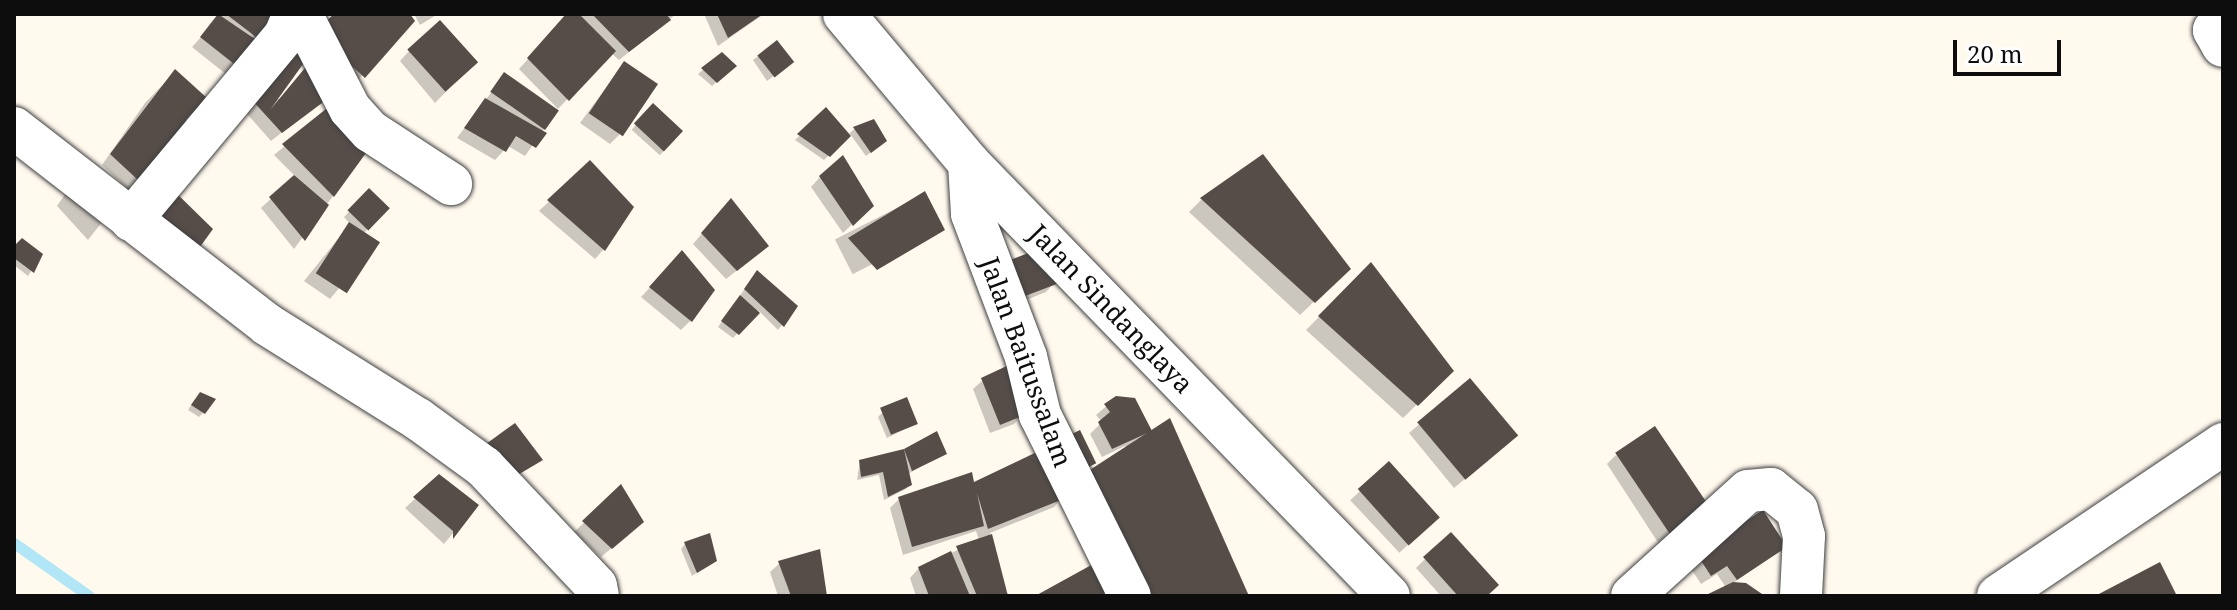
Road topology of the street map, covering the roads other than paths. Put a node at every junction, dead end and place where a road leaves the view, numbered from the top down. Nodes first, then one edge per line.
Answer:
1 (294, 14) edge
2 (301, 14) edge
3 (844, 14) edge
4 (2223, 24) edge
5 (2223, 46) edge
6 (14, 128) edge
7 (969, 163) junction
8 (451, 184) dead end
9 (131, 220) junction
10 (2223, 444) edge
11 (598, 596) edge
12 (1130, 596) edge
13 (1389, 596) edge
14 (1632, 596) edge
15 (1801, 596) edge
16 (1998, 596) edge

1 - 9 street
2 - 8 street
3 - 7 street, Jalan Sindanglaya
4 - 5 street
6 - 9 street
7 - 12 street, Jalan Baitussalam
7 - 13 street, Jalan Sindanglaya
9 - 11 street
10 - 16 street
14 - 15 street

